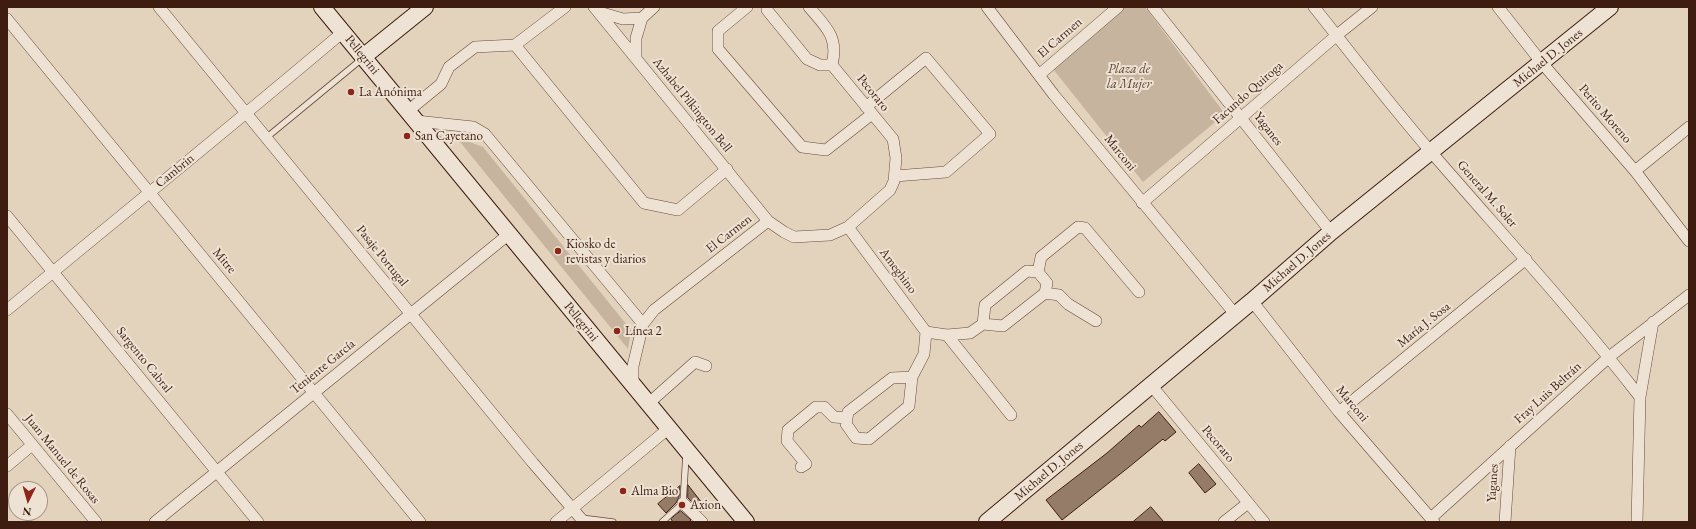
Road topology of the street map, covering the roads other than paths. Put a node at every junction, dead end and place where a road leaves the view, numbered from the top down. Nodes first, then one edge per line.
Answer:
1 (160, 7) edge
2 (322, 7) edge
3 (425, 7) edge
4 (565, 7) edge
5 (654, 7) edge
6 (747, 7) edge
7 (767, 7) edge
8 (809, 7) edge
9 (987, 7) edge
10 (1118, 7) edge
11 (1153, 7) edge
12 (1314, 7) edge
13 (1372, 7) edge
14 (1498, 7) edge
15 (1610, 7) edge
16 (597, 10) edge
17 (642, 18) junction
18 (7, 19) edge
19 (343, 32) junction
20 (1337, 35) junction
21 (515, 45) junction
22 (363, 57) junction
23 (636, 58) junction
24 (1542, 63) junction
25 (832, 65) junction
26 (1039, 75) junction
27 (869, 111) junction
28 (246, 114) junction
29 (412, 116) junction
30 (1241, 117) junction
31 (1689, 126) edge
32 (266, 138) junction
33 (893, 139) joint
34 (1431, 152) junction
35 (727, 170) junction
36 (1635, 171) junction
37 (895, 176) junction
38 (149, 192) junction
39 (1142, 202) junction
40 (7, 216) edge
41 (768, 221) junction
42 (848, 227) junction
43 (1331, 232) junction
44 (509, 234) junction
45 (1689, 241) edge
46 (1526, 259) junction
47 (53, 272) junction
48 (1038, 272) junction
49 (1139, 292) dead end
50 (1045, 293) junction
51 (1689, 295) edge
52 (1252, 301) junction
53 (7, 310) edge
54 (411, 314) junction
55 (1235, 314) junction
56 (1096, 322) dead end
57 (1653, 322) junction
58 (643, 324) junction
59 (983, 324) junction
60 (926, 332) junction
61 (947, 336) junction
62 (1609, 357) junction
63 (706, 366) dead end
64 (912, 377) junction
65 (633, 385) junction
66 (1151, 385) junction
67 (314, 392) junction
68 (1640, 397) junction
69 (648, 403) junction
70 (1340, 412) junction
71 (7, 414) edge
72 (1011, 415) dead end
73 (847, 418) junction
74 (670, 428) junction
75 (32, 445) junction
76 (1510, 446) junction
77 (686, 449) junction
78 (7, 466) edge
79 (801, 467) dead end
80 (217, 472) junction
81 (684, 503) junction
82 (1248, 503) junction
83 (572, 509) junction
84 (582, 520) edge
85 (1433, 520) edge
86 (96, 522) edge
87 (155, 522) edge
88 (258, 522) edge
89 (420, 522) edge
90 (556, 522) edge
91 (613, 522) edge
92 (662, 522) edge
93 (702, 522) edge
94 (746, 522) edge
95 (987, 522) edge
96 (1224, 522) edge
97 (1264, 522) edge
98 (1504, 522) edge
99 (1637, 522) edge

1 - 28 street, Pasaje Portugal
2 - 19 street, Pellegrini
3 - 22 street
4 - 21 street
5 - 17 street
6 - 27 street
7 - 25 street
8 - 25 street
9 - 26 street, Marconi
10 - 26 street, El Carmen
11 - 30 street, Yaganes
12 - 20 street, General M. Soler
13 - 20 street, Facundo Quiroga
14 - 24 street, Perito Moreno
15 - 24 street, Michael D. Jones
16 - 17 street
16 - 23 street, Azhabel Pilkington Bell
17 - 23 street
18 - 38 street, Mitre
19 - 22 street, Pellegrini
19 - 28 street, Cambrin
20 - 30 street, Facundo Quiroga
20 - 34 street, General M. Soler
21 - 29 street
21 - 35 street
22 - 29 street, Pellegrini
22 - 32 lane
23 - 35 street, Azhabel Pilkington Bell
24 - 34 street, Michael D. Jones
24 - 36 street, Perito Moreno
25 - 27 street, Pecoraro
26 - 39 street, Marconi
27 - 33 street, Pecoraro
27 - 37 street
28 - 32 street, Pasaje Portugal
28 - 38 street, Cambrin
29 - 44 street, Pellegrini
29 - 58 street
30 - 39 street, Facundo Quiroga
30 - 43 street, Yaganes
31 - 36 street
32 - 54 street, Pasaje Portugal
33 - 37 street, El Carmen
34 - 43 street, Michael D. Jones
34 - 46 street, General M. Soler
35 - 41 street, Azhabel Pilkington Bell
36 - 45 street, Perito Moreno
37 - 42 street, El Carmen
38 - 47 street, Cambrin
38 - 67 street, Mitre
39 - 55 street, Marconi
40 - 47 street, Sargento Cabral
41 - 42 street, El Carmen
41 - 58 street, El Carmen
42 - 60 street, Ameghino
43 - 52 street, Michael D. Jones
44 - 54 street, Teniente García
44 - 65 street, Pellegrini
46 - 62 street, General M. Soler
46 - 70 street, María J. Sosa
47 - 53 street, Cambrin
47 - 80 street, Sargento Cabral
48 - 49 street
48 - 50 street
48 - 59 street
50 - 56 street
50 - 59 street
51 - 57 street, Fray Luis Beltrán
52 - 55 street, Michael D. Jones
52 - 70 street, Marconi
54 - 67 street, Teniente García
54 - 83 street, Pasaje Portugal
55 - 66 street, Michael D. Jones
57 - 62 street, Fray Luis Beltrán
57 - 68 street
58 - 65 street, El Carmen
59 - 61 street
60 - 61 street
60 - 64 street
61 - 72 street
62 - 68 street, General M. Soler
62 - 76 street, Fray Luis Beltrán
63 - 69 street
64 - 73 street
64 - 73 street
65 - 69 street, Pellegrini
66 - 82 street, Pecoraro
66 - 95 street, Michael D. Jones
67 - 80 street, Teniente García
67 - 89 street, Mitre
68 - 99 street
69 - 74 street, Pellegrini
70 - 85 street, Marconi
71 - 75 street, Juan Manuel de Rosas
73 - 79 street
74 - 77 street, Pellegrini
74 - 83 street
75 - 78 street
75 - 86 street, Juan Manuel de Rosas
76 - 85 street, Fray Luis Beltrán
76 - 98 street, Yaganes
77 - 81 lane
77 - 94 street, Pellegrini
80 - 87 street, Teniente García
80 - 88 street, Sargento Cabral
81 - 92 lane
81 - 93 street
82 - 96 street
82 - 97 street, Pecoraro
83 - 84 street, Pasaje Portugal
83 - 90 street
84 - 91 lane

